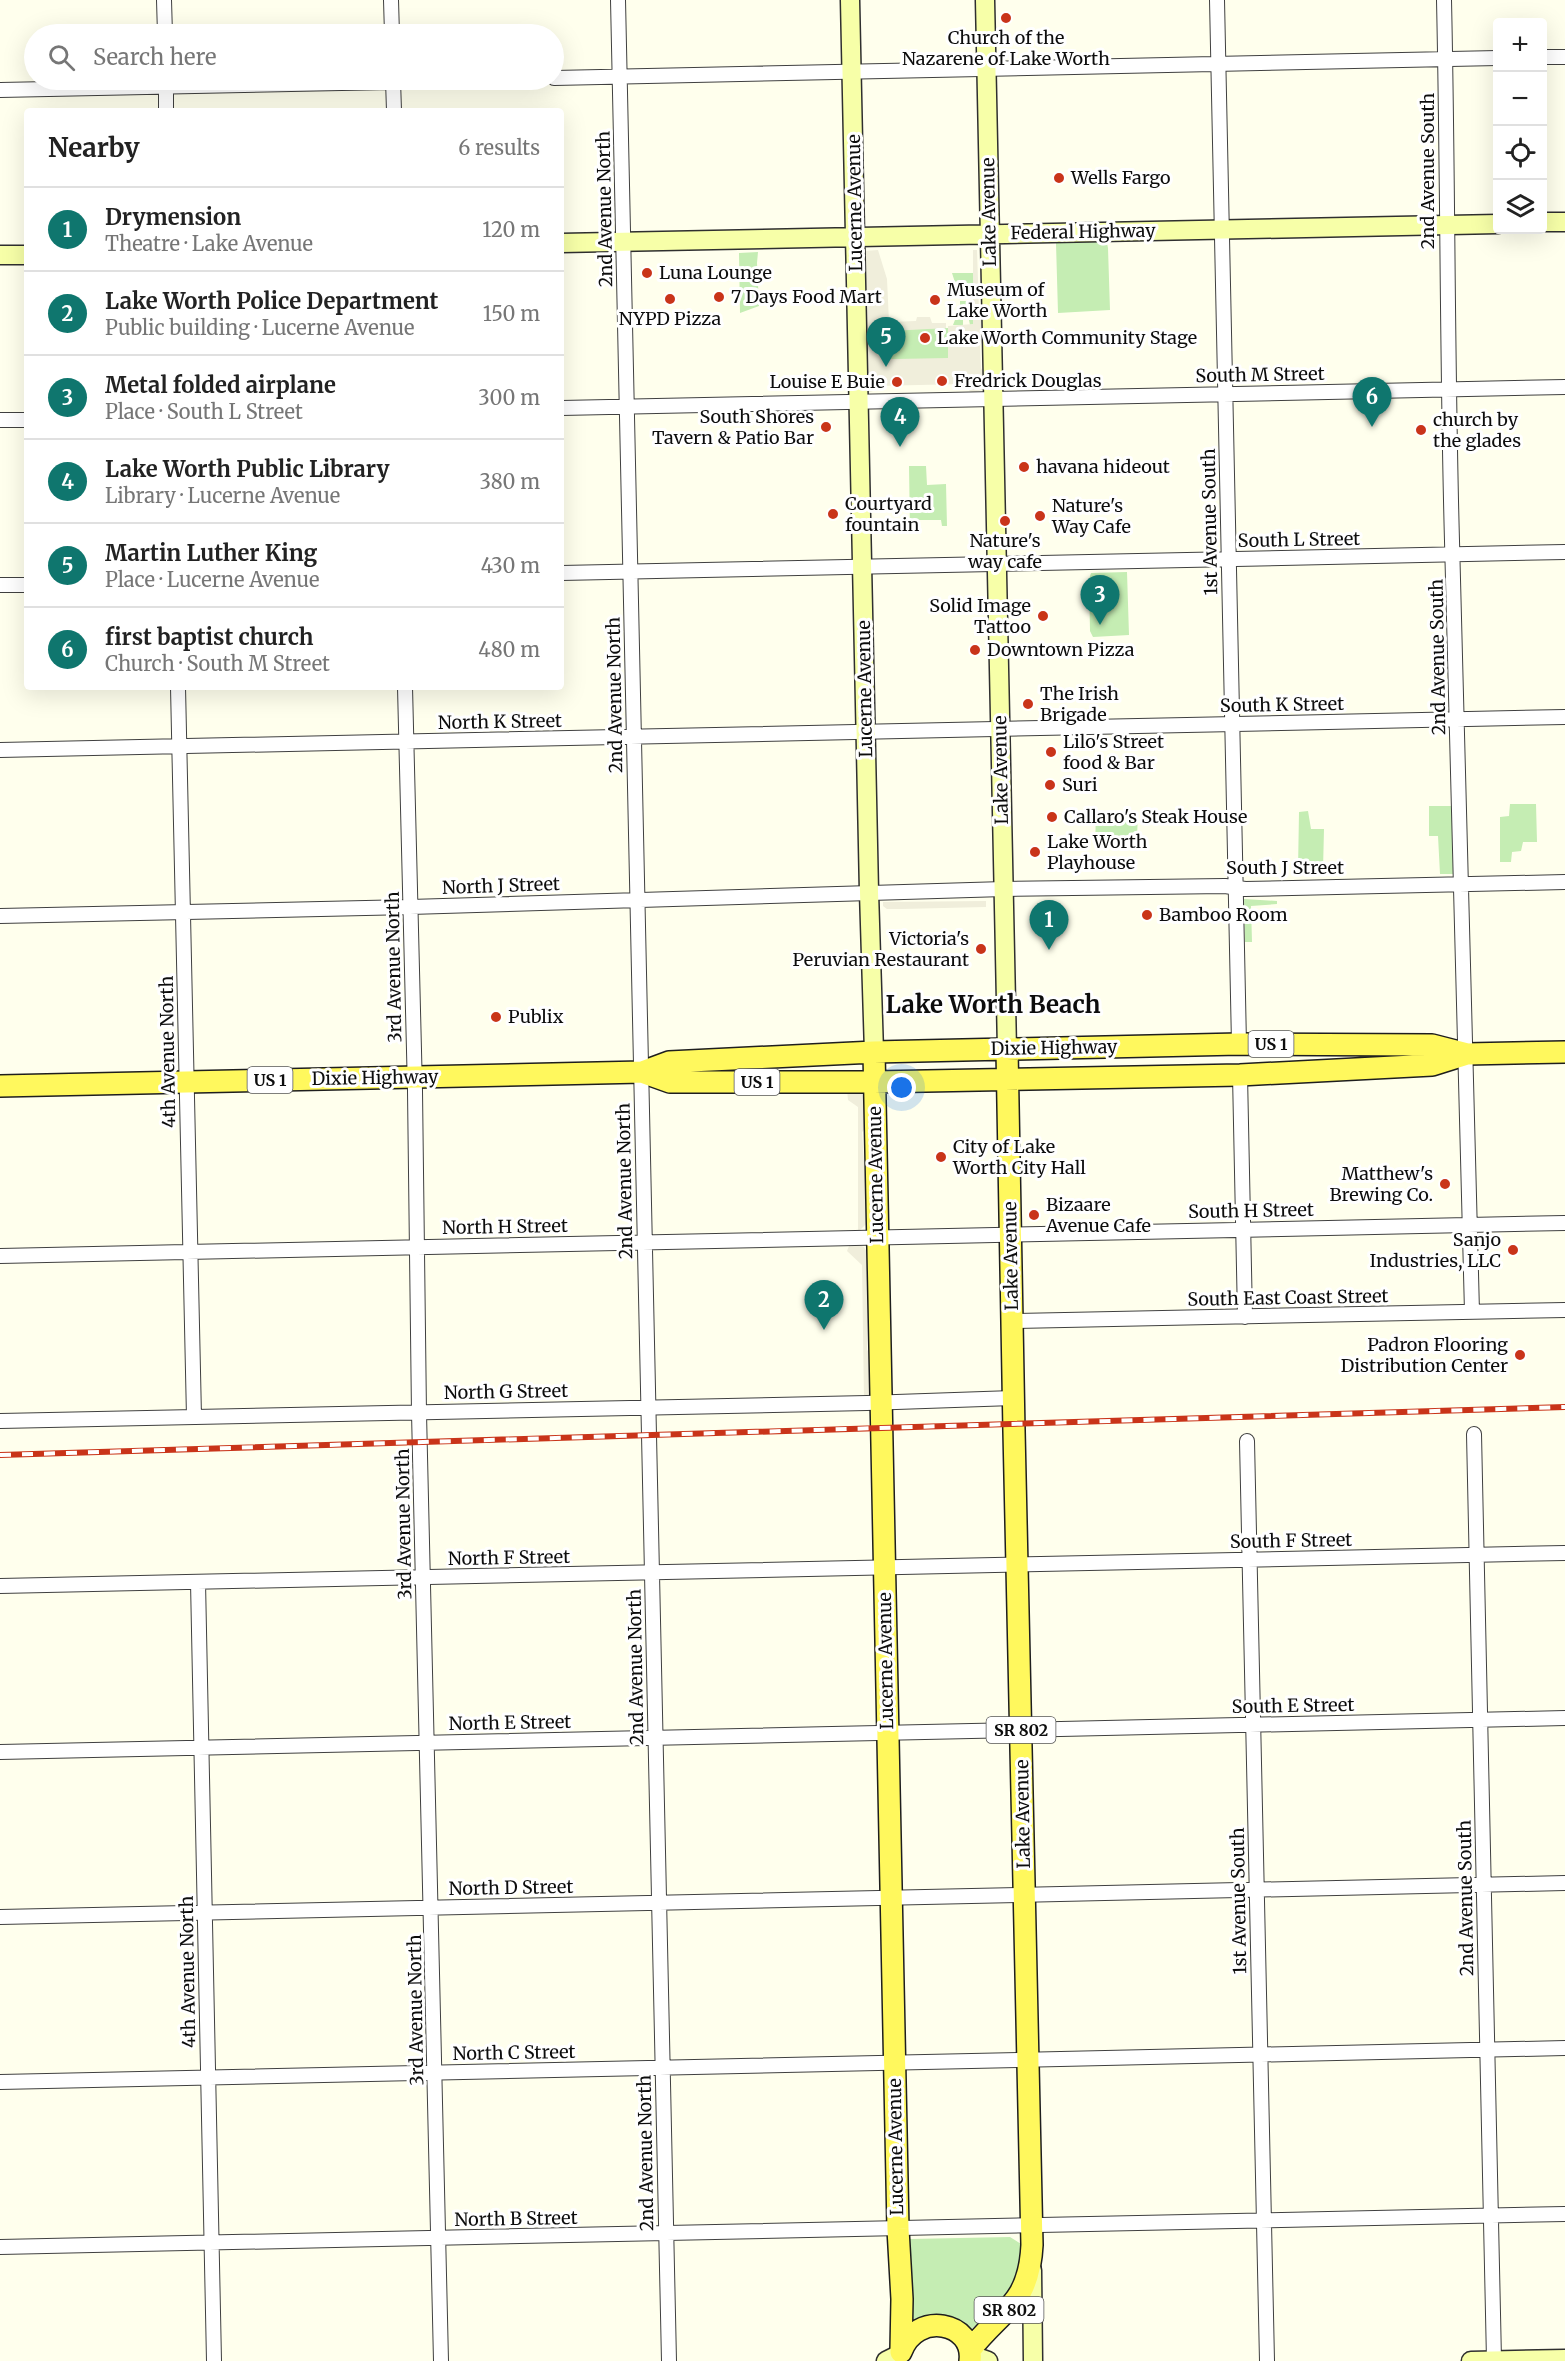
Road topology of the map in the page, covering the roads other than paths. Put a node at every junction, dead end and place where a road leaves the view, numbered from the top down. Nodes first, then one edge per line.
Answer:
1 (164, 0) edge
2 (391, 0) edge
3 (618, 0) edge
4 (850, 0) edge
5 (985, 0) edge
6 (1217, 0) edge
7 (1444, 0) edge
8 (165, 24) edge
9 (392, 24) edge
10 (1547, 57) edge
11 (1565, 57) edge
12 (1493, 58) edge
13 (1445, 59) junction
14 (1218, 64) junction
15 (986, 69) junction
16 (852, 72) junction
17 (620, 77) junction
18 (564, 78) edge
19 (24, 89) edge
20 (0, 90) edge
21 (166, 90) edge
22 (393, 90) edge
23 (166, 108) edge
24 (394, 108) edge
25 (1547, 222) edge
26 (1565, 222) edge
27 (1493, 224) edge
28 (1447, 225) junction
29 (1220, 229) junction
30 (989, 234) junction
31 (857, 237) junction
32 (623, 242) junction
33 (564, 243) edge
34 (0, 255) edge
35 (24, 255) edge
36 (1565, 387) edge
37 (1450, 390) junction
38 (1225, 394) junction
39 (992, 399) junction
40 (859, 402) junction
41 (627, 407) junction
42 (564, 408) edge
43 (0, 420) edge
44 (24, 420) edge
45 (1565, 552) edge
46 (1454, 554) junction
47 (1229, 559) junction
48 (997, 564) junction
49 (862, 567) junction
50 (630, 572) junction
51 (564, 573) edge
52 (0, 585) edge
53 (24, 585) edge
54 (178, 690) edge
55 (405, 690) edge
56 (1565, 717) edge
57 (1457, 719) junction
58 (1232, 724) junction
59 (1000, 729) junction
60 (866, 732) junction
61 (634, 737) junction
62 (407, 742) junction
63 (180, 747) junction
64 (0, 750) edge
65 (1565, 882) edge
66 (1461, 885) junction
67 (1236, 888) junction
68 (1004, 889) junction
69 (869, 892) junction
70 (638, 899) junction
71 (410, 907) junction
72 (183, 912) junction
73 (0, 915) edge
74 (1239, 1044) junction
75 (1007, 1050) junction
76 (874, 1052) junction
77 (1565, 1053) edge
78 (1467, 1054) junction
79 (642, 1072) junction
80 (1239, 1075) junction
81 (415, 1077) junction
82 (1008, 1079) junction
83 (187, 1082) junction
84 (874, 1082) junction
85 (0, 1086) edge
86 (1565, 1223) edge
87 (1470, 1225) junction
88 (1243, 1230) junction
89 (1011, 1235) junction
90 (877, 1238) junction
91 (645, 1242) junction
92 (416, 1247) junction
93 (190, 1252) junction
94 (0, 1256) edge
95 (1565, 1310) edge
96 (1472, 1312) junction
97 (1245, 1317) junction
98 (1011, 1321) junction
99 (1013, 1398) junction
100 (880, 1402) junction
101 (647, 1407) junction
102 (419, 1413) junction
103 (194, 1417) junction
104 (0, 1421) edge
105 (1474, 1434) dead end
106 (1247, 1441) dead end
107 (1565, 1553) edge
108 (1477, 1555) junction
109 (1250, 1560) junction
110 (1018, 1565) junction
111 (884, 1568) junction
112 (652, 1572) junction
113 (423, 1578) junction
114 (198, 1582) junction
115 (0, 1586) edge
116 (1565, 1718) edge
117 (1480, 1720) junction
118 (1254, 1725) junction
119 (1021, 1730) junction
120 (887, 1733) junction
121 (655, 1738) junction
122 (428, 1742) junction
123 (201, 1747) junction
124 (0, 1752) edge
125 (1565, 1883) edge
126 (1484, 1885) junction
127 (1257, 1890) junction
128 (1024, 1895) junction
129 (891, 1898) junction
130 (658, 1903) junction
131 (432, 1907) junction
132 (205, 1912) junction
133 (0, 1917) edge
134 (1565, 2048) edge
135 (1487, 2050) junction
136 (1260, 2055) junction
137 (1028, 2060) junction
138 (894, 2063) junction
139 (662, 2068) junction
140 (435, 2073) junction
141 (208, 2078) junction
142 (0, 2082) edge
143 (1565, 2214) edge
144 (1491, 2215) junction
145 (1264, 2220) junction
146 (1032, 2225) junction
147 (898, 2229) junction
148 (666, 2234) junction
149 (439, 2238) junction
150 (212, 2243) junction
151 (0, 2247) edge
152 (1032, 2259) junction
153 (897, 2356) edge
154 (975, 2357) edge
155 (1565, 2359) edge
156 (1494, 2360) edge
157 (214, 2361) edge
158 (441, 2361) edge
159 (669, 2361) edge
160 (1033, 2361) edge
161 (1267, 2361) edge
162 (1471, 2361) edge

1 - 8 street
2 - 9 street
3 - 17 street, 2nd Avenue North
4 - 16 main road, Lucerne Avenue
5 - 15 main road, Lake Avenue / SR 802
6 - 14 street, 1st Avenue South
7 - 13 street, 2nd Avenue South
10 - 11 street
12 - 13 street
13 - 14 street
13 - 28 street, 2nd Avenue South
14 - 15 street
14 - 29 street, 1st Avenue South
15 - 16 street
15 - 30 main road, Lake Avenue / SR 802
16 - 17 street
16 - 31 main road, Lucerne Avenue
17 - 18 street
17 - 32 street, 2nd Avenue North
19 - 20 street
21 - 23 street
22 - 24 street
25 - 26 main road
27 - 28 main road, Federal Highway
28 - 29 main road, Federal Highway
28 - 37 street, 2nd Avenue South
29 - 30 main road, Federal Highway
29 - 38 street, 1st Avenue South
30 - 31 main road, Federal Highway
30 - 39 main road, Lake Avenue / SR 802
31 - 32 main road, Federal Highway
31 - 40 main road, Lucerne Avenue
32 - 33 main road, Federal Highway
32 - 41 street, 2nd Avenue North
34 - 35 main road
36 - 37 street, South M Street
37 - 38 street, South M Street
37 - 46 street, 2nd Avenue South
38 - 39 street, South M Street
38 - 47 street, 1st Avenue South
39 - 40 street, South M Street
39 - 48 main road, Lake Avenue / SR 802
40 - 41 street, South M Street
40 - 49 main road, Lucerne Avenue
41 - 42 street, South M Street
41 - 50 street, 2nd Avenue North
43 - 44 street
45 - 46 street, South L Street
46 - 47 street, South L Street
46 - 57 street, 2nd Avenue South
47 - 48 street, South L Street
47 - 58 street, 1st Avenue South
48 - 49 street, South L Street
48 - 59 main road, Lake Avenue / SR 802
49 - 50 street, South L Street
49 - 60 main road, Lucerne Avenue
50 - 51 street, South L Street
50 - 61 street, 2nd Avenue North
52 - 53 street
54 - 63 street, 4th Avenue North
55 - 62 street, 3rd Avenue North
56 - 57 street, South K Street
57 - 58 street, South K Street
57 - 66 street, 2nd Avenue South
58 - 59 street, South K Street
58 - 67 street, 1st Avenue South
59 - 60 street, North K Street
59 - 68 main road, Lake Avenue / SR 802
60 - 61 street, North K Street
60 - 69 main road, Lucerne Avenue
61 - 62 street, North K Street
61 - 70 street, 2nd Avenue North
62 - 63 street, North K Street
62 - 71 street, 3rd Avenue North
63 - 64 street, North K Street
63 - 72 street, 4th Avenue North
65 - 66 street, South J Street
66 - 67 street, South J Street
66 - 78 street, 2nd Avenue South
67 - 68 street, South J Street
67 - 74 street, 1st Avenue South
68 - 69 street, North J Street
68 - 75 main road, Lake Avenue / SR 802
69 - 70 street, North J Street
69 - 76 main road, Lucerne Avenue
70 - 71 street, North J Street
70 - 79 street, 2nd Avenue North
71 - 72 street, North J Street
71 - 81 street, 3rd Avenue North
72 - 73 street, North J Street
72 - 83 street, 4th Avenue North
74 - 75 main road, Dixie Highway / US 1
74 - 78 main road, Dixie Highway / US 1
75 - 76 main road, Dixie Highway / US 1
75 - 82 main road, Lake Avenue / SR 802
76 - 79 main road, Dixie Highway / US 1
76 - 84 main road, Lucerne Avenue
77 - 78 main road, Dixie Highway / US 1
78 - 80 main road, Dixie Highway / US 1
78 - 87 street, 2nd Avenue South
79 - 81 main road, Dixie Highway / US 1
79 - 84 main road, Dixie Highway / US 1
79 - 91 street, 2nd Avenue North
80 - 82 main road, Dixie Highway / US 1
80 - 88 street
81 - 83 main road, Dixie Highway / US 1
81 - 92 street, 3rd Avenue North
82 - 84 main road, Dixie Highway / US 1
82 - 89 main road, Lake Avenue / SR 802
83 - 85 main road, Dixie Highway / US 1
83 - 93 street, 4th Avenue North
84 - 90 main road, Lucerne Avenue
86 - 87 street, South H Street
87 - 88 street, South H Street
87 - 96 street, 2nd Avenue South
88 - 89 street, South H Street
88 - 97 street
89 - 90 street, North H Street
89 - 98 main road, Lake Avenue / SR 802
90 - 91 street, North H Street
90 - 100 main road, Lucerne Avenue
91 - 92 street, North H Street
91 - 101 street, 2nd Avenue North
92 - 93 street, North H Street
92 - 102 street, 3rd Avenue North
93 - 94 street, North H Street
93 - 103 street, 4th Avenue North
95 - 96 street, South East Coast Street
96 - 97 street, South East Coast Street
97 - 98 street, South East Coast Street
98 - 99 main road, Lake Avenue / SR 802
99 - 100 street, North G Street
99 - 110 main road, Lake Avenue / SR 802
100 - 101 street, North G Street
100 - 111 main road, Lucerne Avenue
101 - 102 street, North G Street
101 - 112 street, 2nd Avenue North
102 - 103 street, North G Street
102 - 113 street, 3rd Avenue North
103 - 104 street, North G Street
105 - 108 street, 2nd Avenue South
106 - 109 street, 1st Avenue South
107 - 108 street, South F Street
108 - 109 street, South F Street
108 - 117 street, 2nd Avenue South
109 - 110 street, South F Street
109 - 118 street, 1st Avenue South
110 - 111 street, North F Street
110 - 119 main road, Lake Avenue / SR 802
111 - 112 street, North F Street
111 - 120 main road, Lucerne Avenue
112 - 113 street, North F Street
112 - 121 street, 2nd Avenue North
113 - 114 street, North F Street
113 - 122 street, 3rd Avenue North
114 - 115 street, North F Street
114 - 123 street, 4th Avenue North
116 - 117 street, South E Street
117 - 118 street, South E Street
117 - 126 street, 2nd Avenue South
118 - 119 street, South E Street
118 - 127 street, 1st Avenue South
119 - 120 street, North E Street
119 - 128 main road, Lake Avenue / SR 802
120 - 121 street, North E Street
120 - 129 main road, Lucerne Avenue
121 - 122 street, North E Street
121 - 130 street, 2nd Avenue North
122 - 123 street, North E Street
122 - 131 street, 3rd Avenue North
123 - 124 street, North E Street
123 - 132 street, 4th Avenue North
125 - 126 street, North D Street
126 - 127 street, North D Street
126 - 135 street, 2nd Avenue South
127 - 128 street, North D Street
127 - 136 street, 1st Avenue South
128 - 129 street, North D Street
128 - 137 main road, Lake Avenue / SR 802
129 - 130 street, North D Street
129 - 138 main road, Lucerne Avenue
130 - 131 street, North D Street
130 - 139 street, 2nd Avenue North
131 - 132 street, North D Street
131 - 140 street, 3rd Avenue North
132 - 133 street, North D Street
132 - 141 street, 4th Avenue North
134 - 135 street, North C Street
135 - 136 street, North C Street
135 - 144 street, 2nd Avenue South
136 - 137 street, North C Street
136 - 145 street, 1st Avenue South
137 - 138 street, North C Street
137 - 146 main road, Lake Avenue / SR 802
138 - 139 street, North C Street
138 - 147 main road, Lucerne Avenue
139 - 140 street, North C Street
139 - 148 street, 2nd Avenue North
140 - 141 street, North C Street
140 - 149 street, 3rd Avenue North
141 - 142 street, North C Street
141 - 150 street, 4th Avenue North
143 - 144 street, North B Street
144 - 145 street, North B Street
144 - 156 street, 2nd Avenue South
145 - 146 street, North B Street
145 - 161 street, 1st Avenue South
146 - 147 street, North B Street
146 - 152 main road, Lake Avenue / SR 802
147 - 148 street, North B Street
147 - 153 main road, Lucerne Avenue
148 - 149 street, North B Street
148 - 159 street, 2nd Avenue North
149 - 150 street, North B Street
149 - 158 street, 3rd Avenue North
150 - 151 street, North B Street
150 - 157 street, 4th Avenue North
152 - 154 main road, Lake Avenue / SR 802
152 - 160 main road, Lake Avenue
153 - 154 main road
155 - 156 main road
156 - 162 main road

